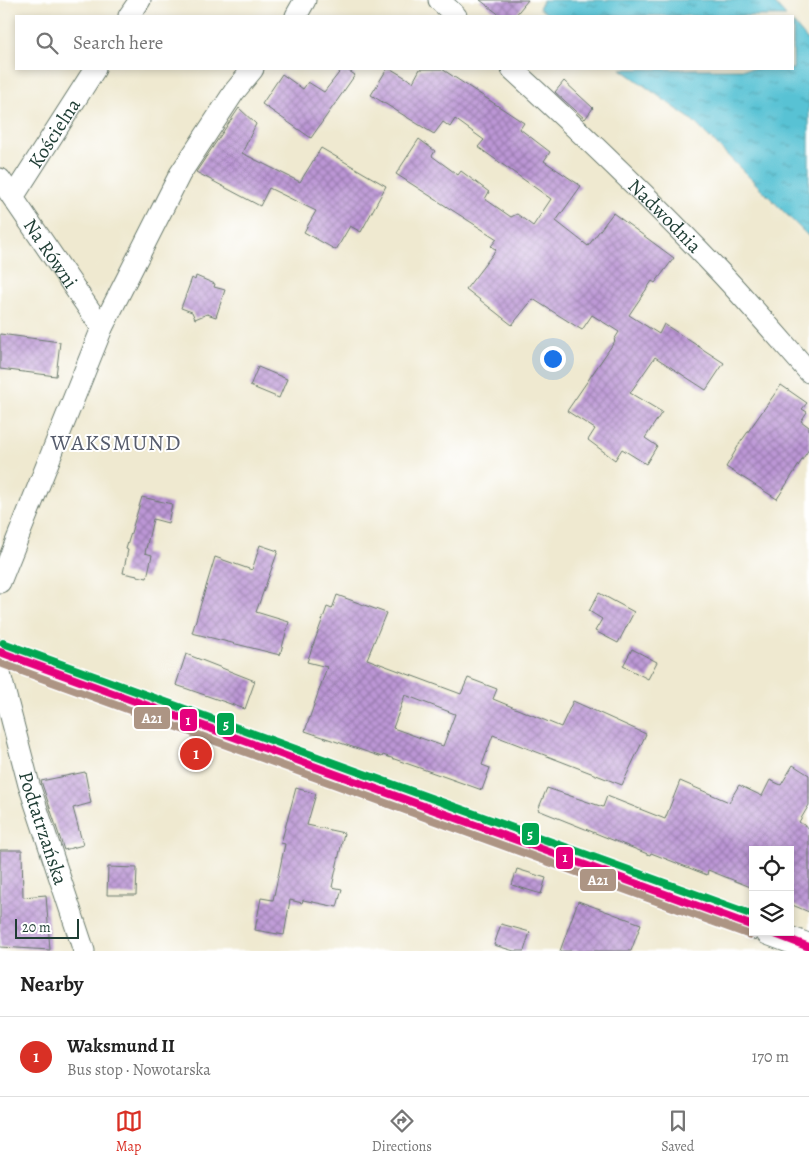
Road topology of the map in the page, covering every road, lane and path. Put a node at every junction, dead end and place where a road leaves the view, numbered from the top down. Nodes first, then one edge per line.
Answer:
1 (140, 0) edge
2 (306, 0) edge
3 (439, 0) edge
4 (130, 15) edge
5 (297, 15) edge
6 (455, 15) edge
7 (95, 70) edge
8 (252, 70) edge
9 (513, 70) edge
10 (0, 179) edge
11 (13, 197) junction
12 (102, 328) junction
13 (809, 372) edge
14 (0, 582) edge
15 (1, 663) edge
16 (749, 925) edge
17 (780, 936) edge
18 (809, 947) edge
19 (84, 951) edge

1 - 4 street
2 - 5 street
3 - 6 street
7 - 11 street, Kościelna
8 - 12 street
9 - 13 street, Nadwodnia
10 - 11 street, Na Równi
11 - 12 street, Na Równi
12 - 14 street
15 - 16 street
15 - 19 street, Podtatrzańska
17 - 18 street

